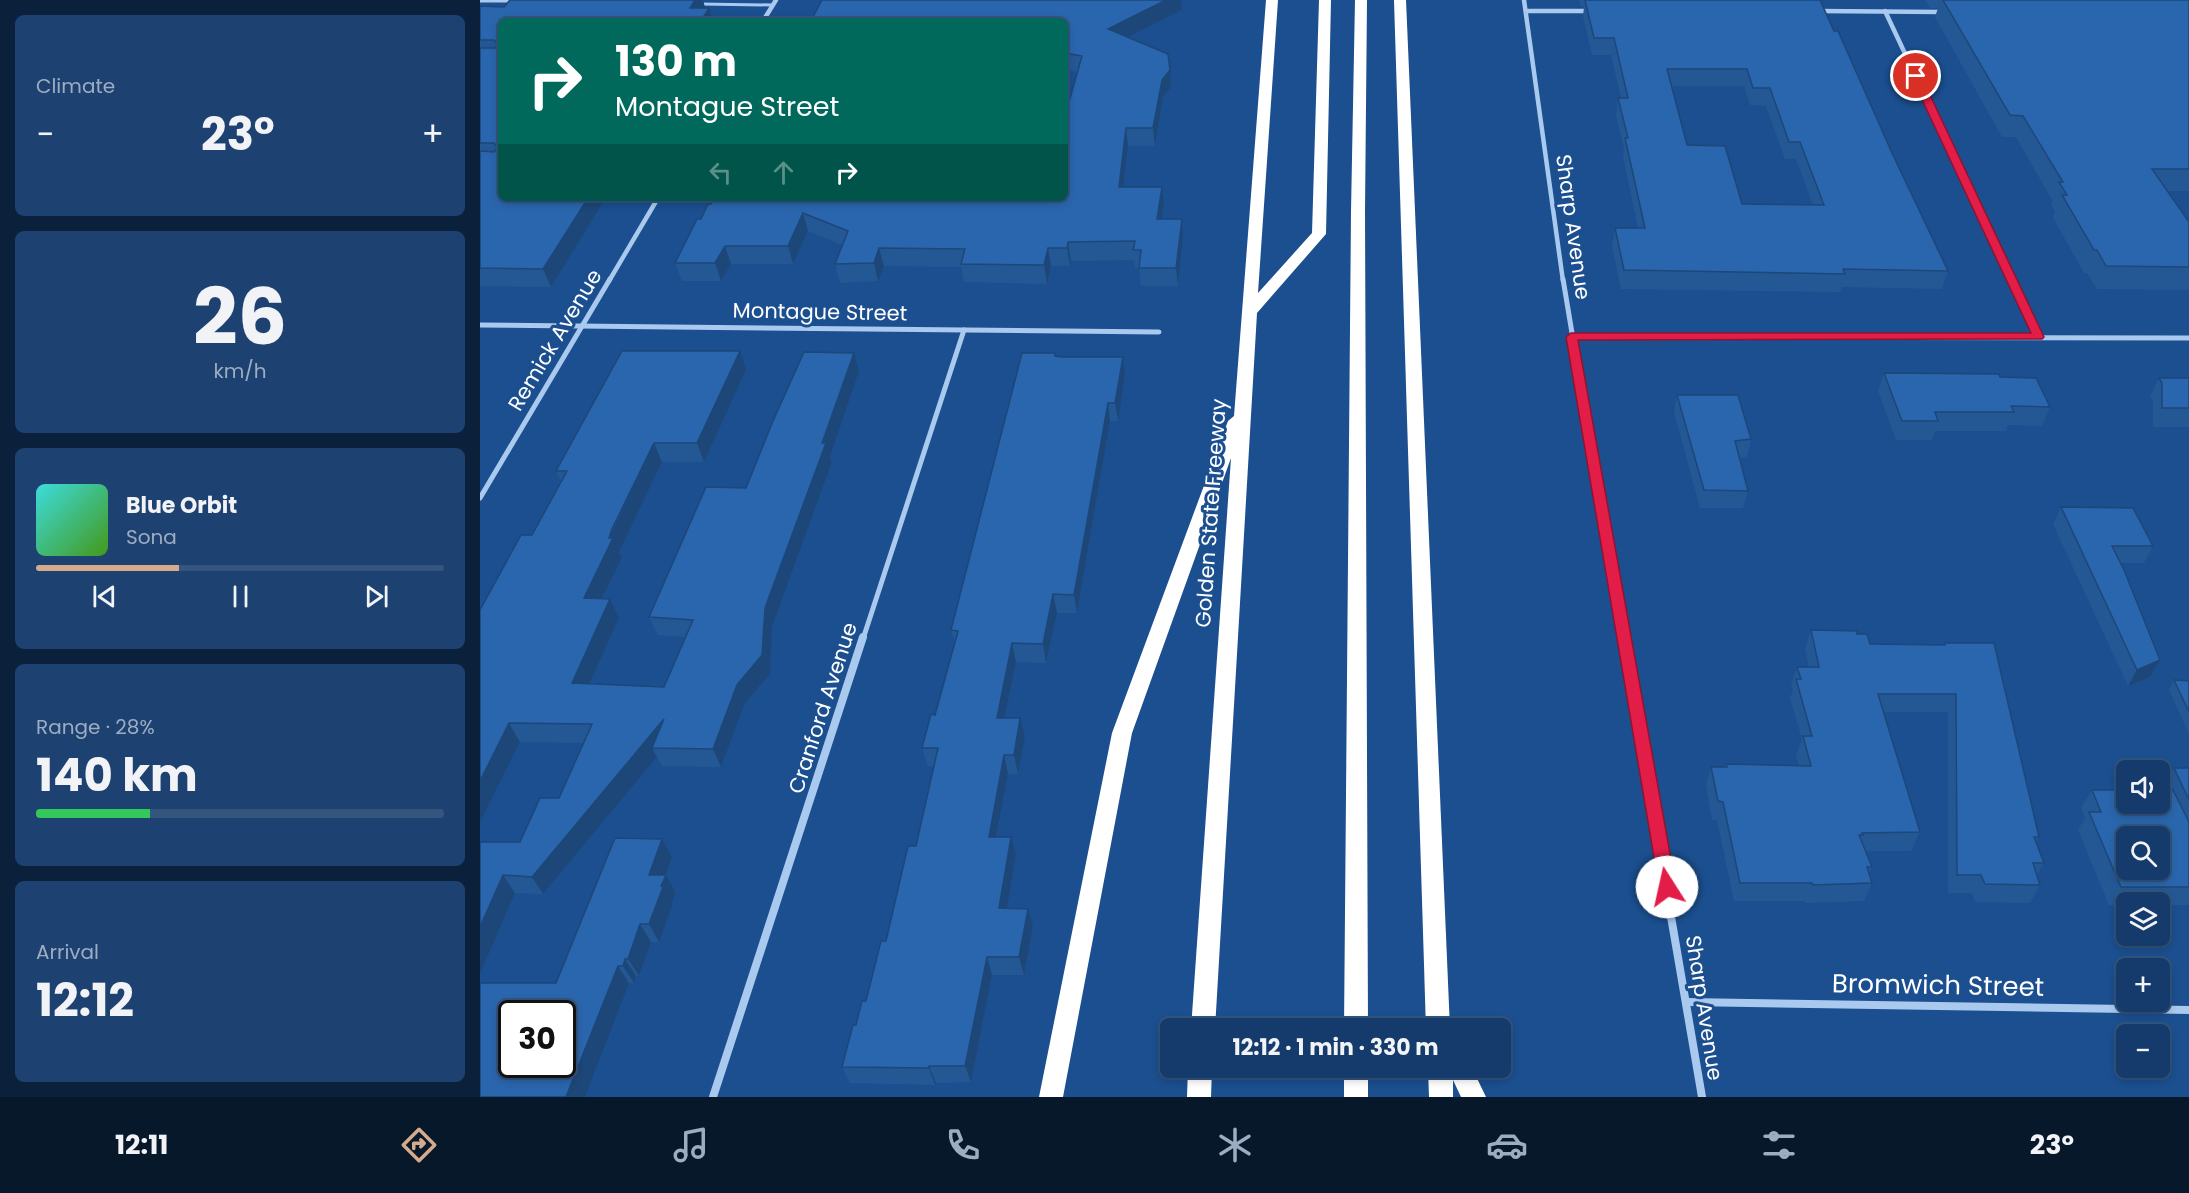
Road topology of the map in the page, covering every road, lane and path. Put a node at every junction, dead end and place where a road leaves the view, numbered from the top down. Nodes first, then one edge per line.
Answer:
1 (776, 0) edge
2 (1272, 0) edge
3 (1325, 0) edge
4 (1361, 0) edge
5 (1400, 0) edge
6 (1524, 0) edge
7 (480, 1) edge
8 (516, 1) edge
9 (694, 4) edge
10 (772, 5) junction
11 (1526, 11) junction
12 (1594, 11) edge
13 (1815, 11) edge
14 (1885, 11) junction
15 (1944, 12) edge
16 (765, 18) edge
17 (656, 201) edge
18 (1250, 312) junction
19 (480, 325) edge
20 (582, 326) junction
21 (964, 330) junction
22 (1159, 332) dead end
23 (1571, 337) junction
24 (2038, 337) junction
25 (2189, 338) edge
26 (1243, 403) junction
27 (480, 498) edge
28 (1687, 1002) junction
29 (2189, 1010) edge
30 (1204, 1018) edge
31 (1356, 1018) edge
32 (1438, 1018) edge
33 (1199, 1078) edge
34 (1356, 1078) edge
35 (1440, 1078) edge
36 (1464, 1078) edge
37 (713, 1097) edge
38 (1051, 1097) edge
39 (1198, 1097) edge
40 (1356, 1097) edge
41 (1441, 1097) edge
42 (1474, 1097) edge
43 (1702, 1097) edge

1 - 10 street
2 - 18 highway, Golden State Freeway
3 - 18 highway
4 - 31 highway
5 - 32 highway
6 - 11 street, Sharp Avenue
7 - 8 lane
9 - 10 lane
10 - 16 street
11 - 12 street
11 - 23 street, Sharp Avenue
13 - 14 street
14 - 15 street
14 - 24 street
17 - 20 street, Remick Avenue
18 - 26 highway, Golden State Freeway
19 - 20 street, Montague Street
20 - 21 street, Montague Street
20 - 27 street, Remick Avenue
21 - 22 street, Montague Street
21 - 37 street, Cranford Avenue
23 - 24 street
23 - 28 street, Sharp Avenue
24 - 25 street
26 - 30 highway, Golden State Freeway
26 - 38 highway
28 - 29 street, Bromwich Street
28 - 43 street, Sharp Avenue
33 - 39 highway
34 - 40 highway
35 - 41 highway
36 - 42 highway

